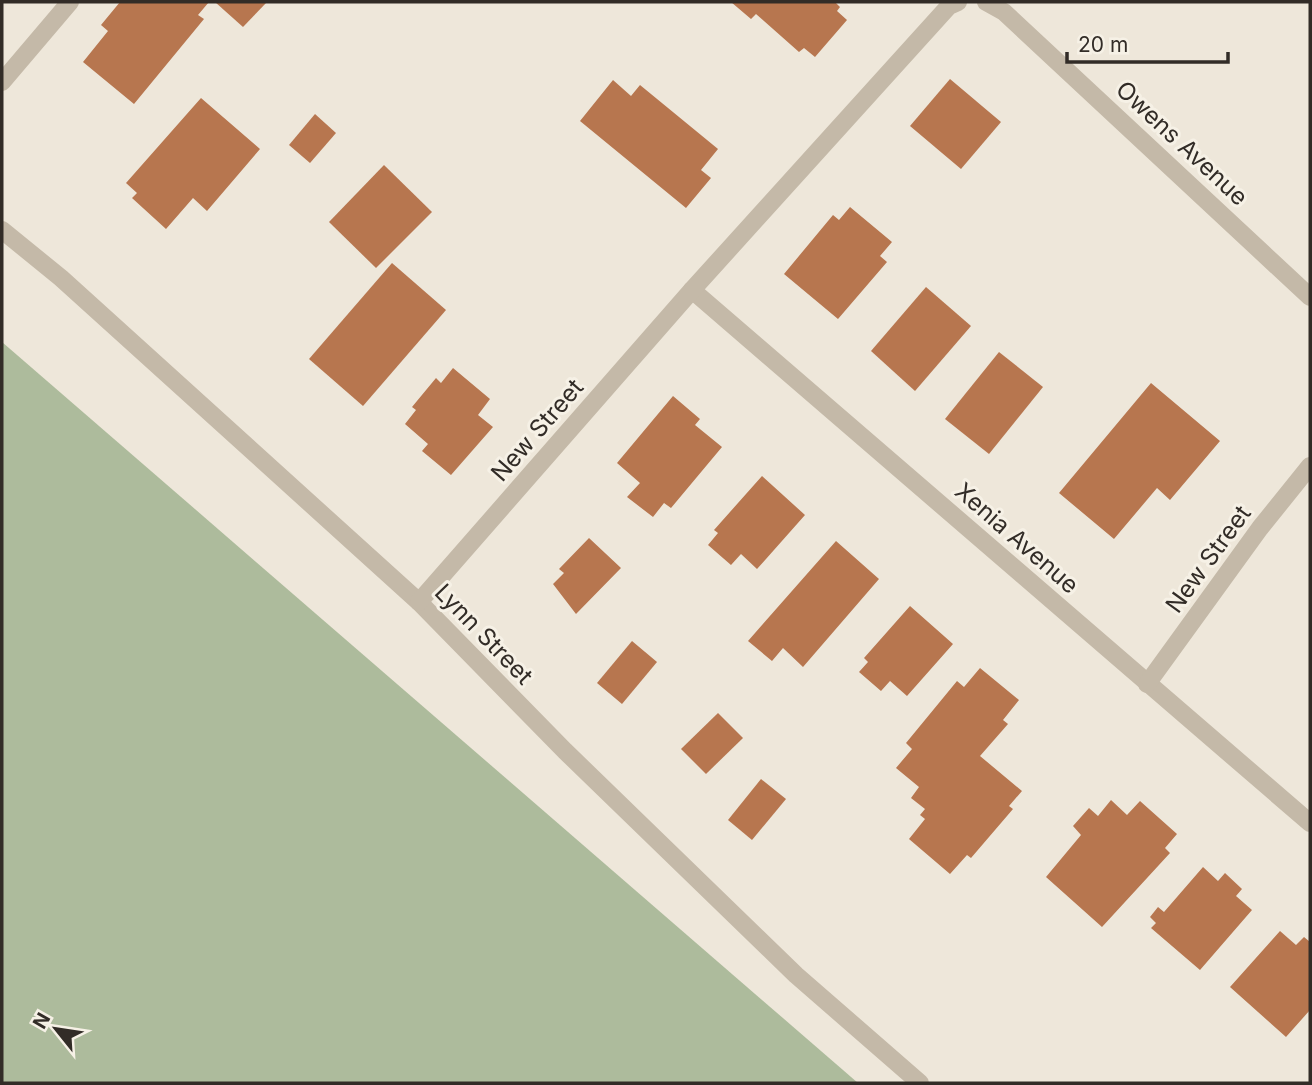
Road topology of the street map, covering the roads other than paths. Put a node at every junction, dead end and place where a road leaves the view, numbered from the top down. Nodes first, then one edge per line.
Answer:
1 (70, 2) edge
2 (958, 2) edge
3 (986, 2) edge
4 (2, 82) edge
5 (2, 230) edge
6 (692, 290) junction
7 (1310, 297) edge
8 (1310, 466) edge
9 (419, 602) junction
10 (1147, 684) junction
11 (1310, 823) edge
12 (920, 1083) edge

1 - 4 street
2 - 6 street
3 - 7 street, Owens Avenue
5 - 9 street, Lynn Street
6 - 9 street, New Street
6 - 10 street, Xenia Avenue
8 - 10 street, New Street
9 - 12 street, Lynn Street
10 - 11 street, Xenia Avenue

